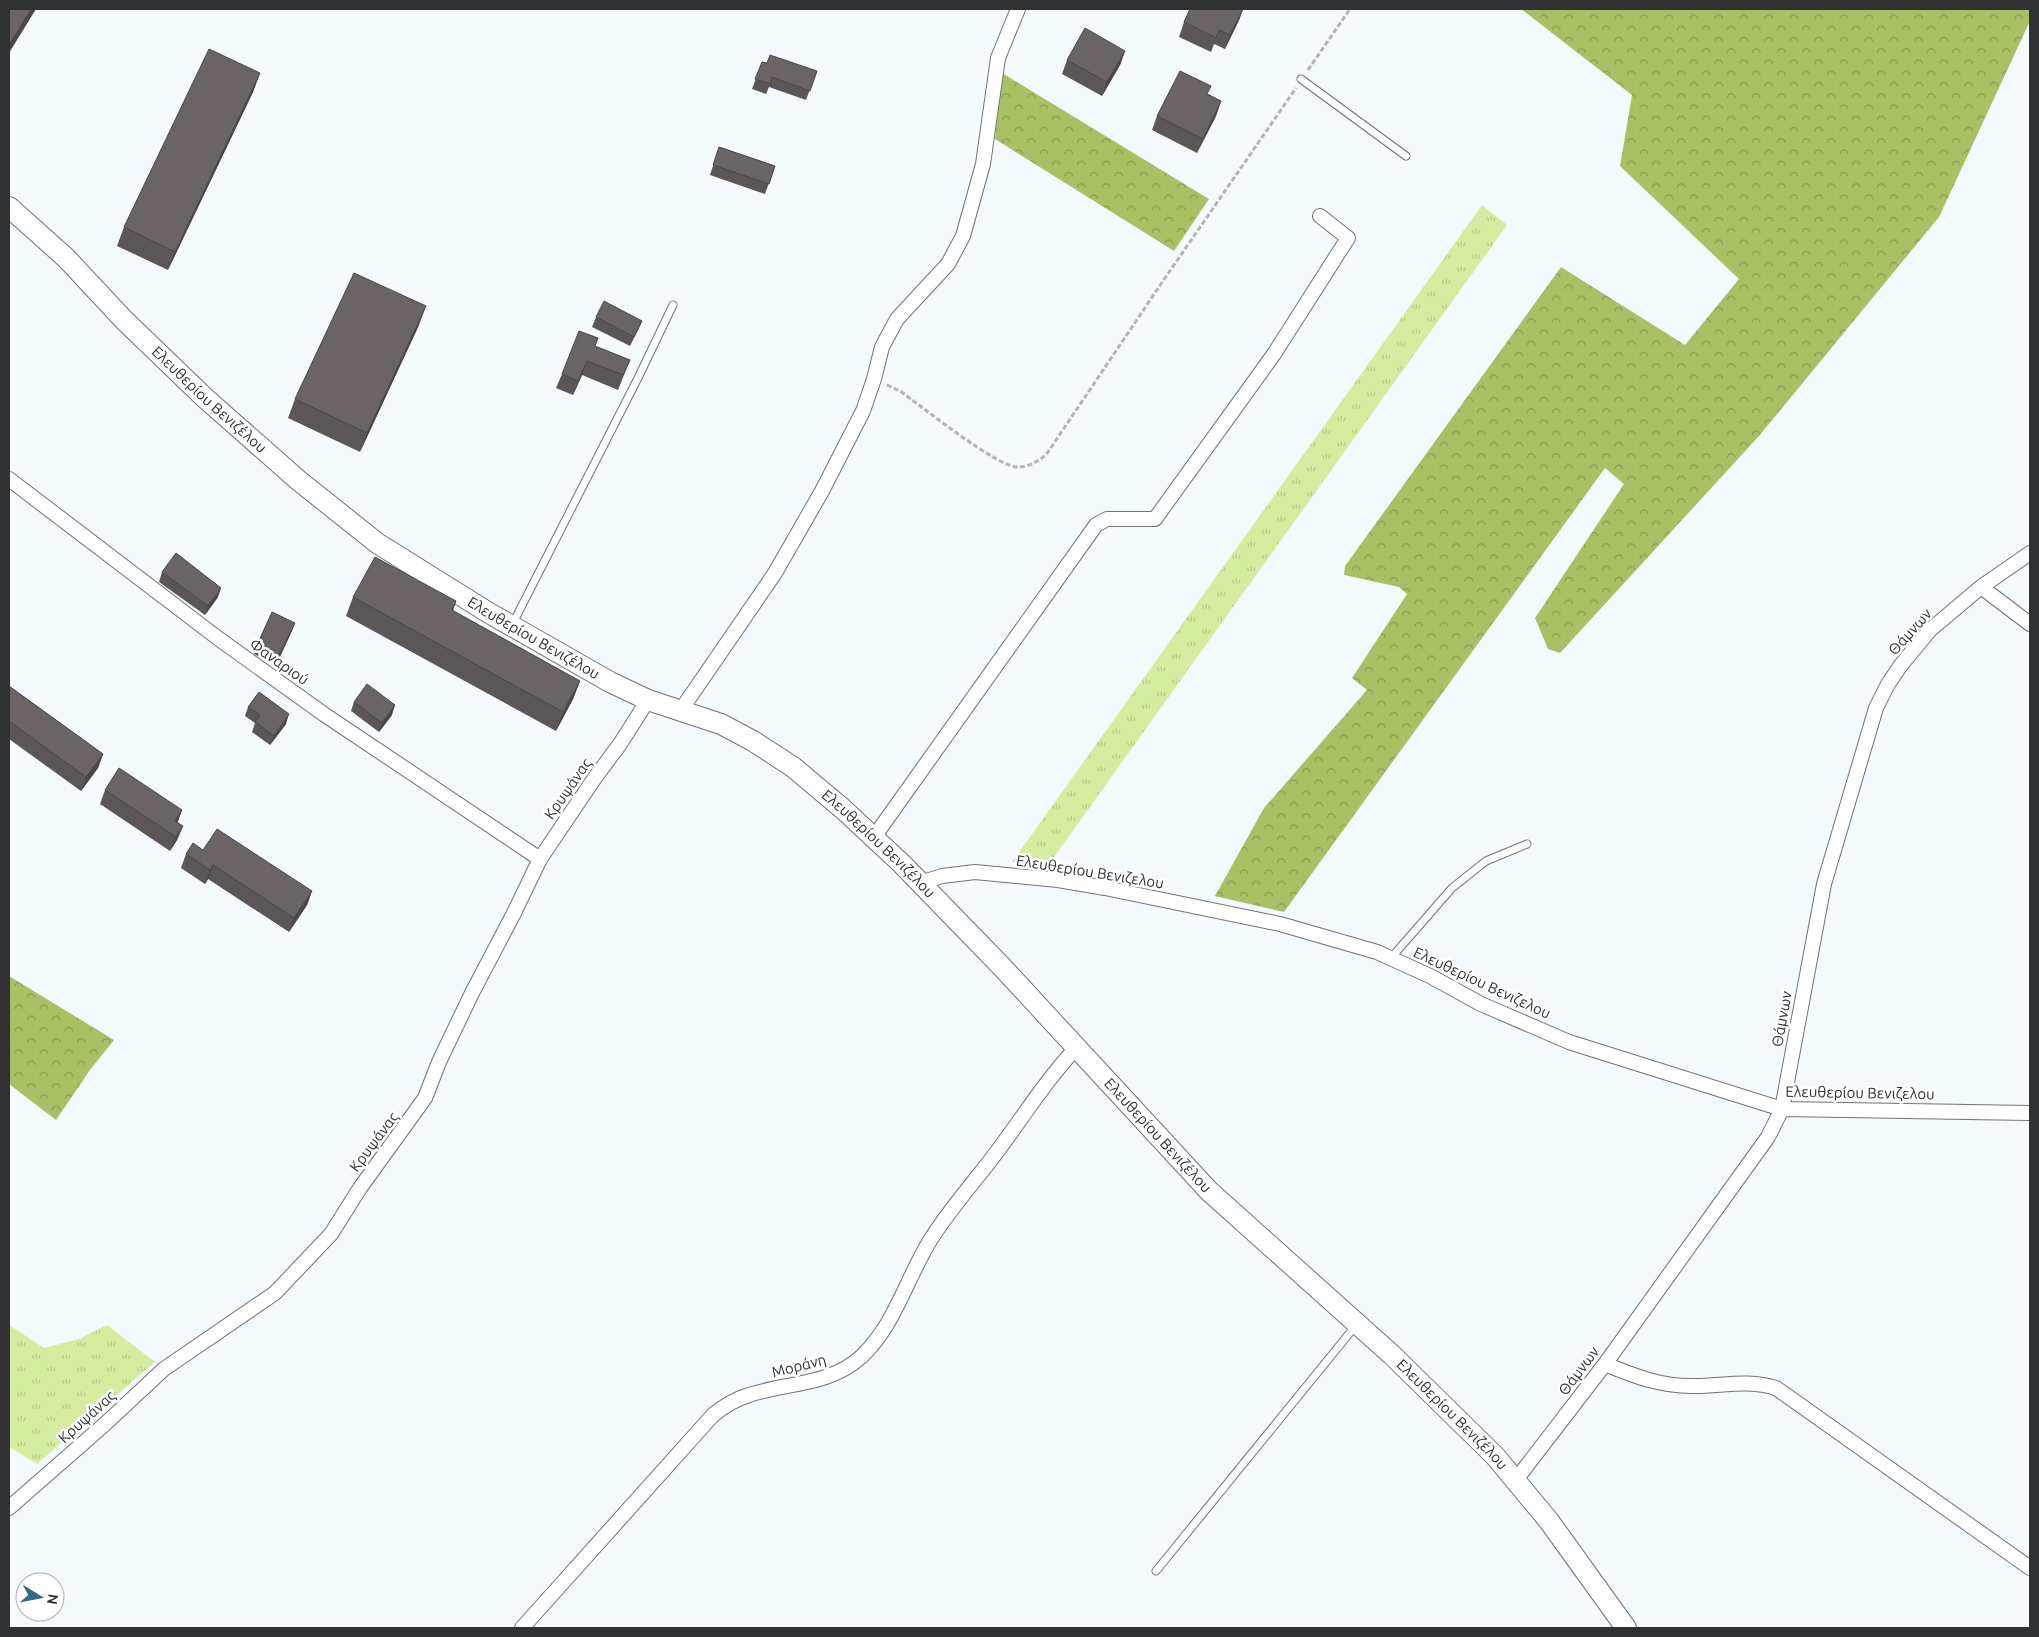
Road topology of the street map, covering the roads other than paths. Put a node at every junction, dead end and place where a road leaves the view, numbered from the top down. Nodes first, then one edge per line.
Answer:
1 (1018, 9) edge
2 (1301, 79) road end
3 (1406, 156) dead end
4 (9, 207) edge
5 (1320, 216) dead end
6 (673, 306) dead end
7 (9, 479) edge
8 (2030, 553) edge
9 (1981, 587) junction
10 (2030, 624) edge
11 (512, 625) junction
12 (648, 700) junction
13 (680, 710) junction
14 (874, 837) junction
15 (1527, 844) dead end
16 (540, 859) junction
17 (920, 883) junction
18 (1391, 958) junction
19 (1077, 1047) junction
20 (1782, 1109) junction
21 (2030, 1114) edge
22 (1357, 1324) junction
23 (1605, 1364) junction
24 (1515, 1481) junction
25 (9, 1508) edge
26 (2030, 1568) edge
27 (1156, 1571) dead end
28 (522, 1628) edge
29 (1626, 1628) edge

1 - 13 street
2 - 3 lane
4 - 11 main road, Ελευθερίου Βενιζέλου
5 - 14 street
6 - 11 lane
7 - 16 street, Φαναριού
8 - 9 street, Θάμνων
9 - 10 street
9 - 20 street, Θάμνων
11 - 12 main road, Ελευθερίου Βενιζέλου
12 - 13 main road, Ελευθερίου Βενιζέλου
12 - 16 street, Κρυψάνας
13 - 14 main road, Ελευθερίου Βενιζέλου
14 - 17 main road, Ελευθερίου Βενιζέλου
15 - 18 lane
16 - 25 street, Κρυψάνας
17 - 18 street, Ελευθερίου Βενιζελου
17 - 19 main road, Ελευθερίου Βενιζέλου
18 - 20 street, Ελευθερίου Βενιζελου
19 - 22 main road, Ελευθερίου Βενιζέλου
19 - 28 street, Μοράνη
20 - 21 street, Ελευθερίου Βενιζελου
20 - 23 street, Θάμνων
22 - 24 main road, Ελευθερίου Βενιζέλου
22 - 27 lane
23 - 24 street, Θάμνων
23 - 26 street
24 - 29 main road, Ελευθερίου Βενιζέλου

